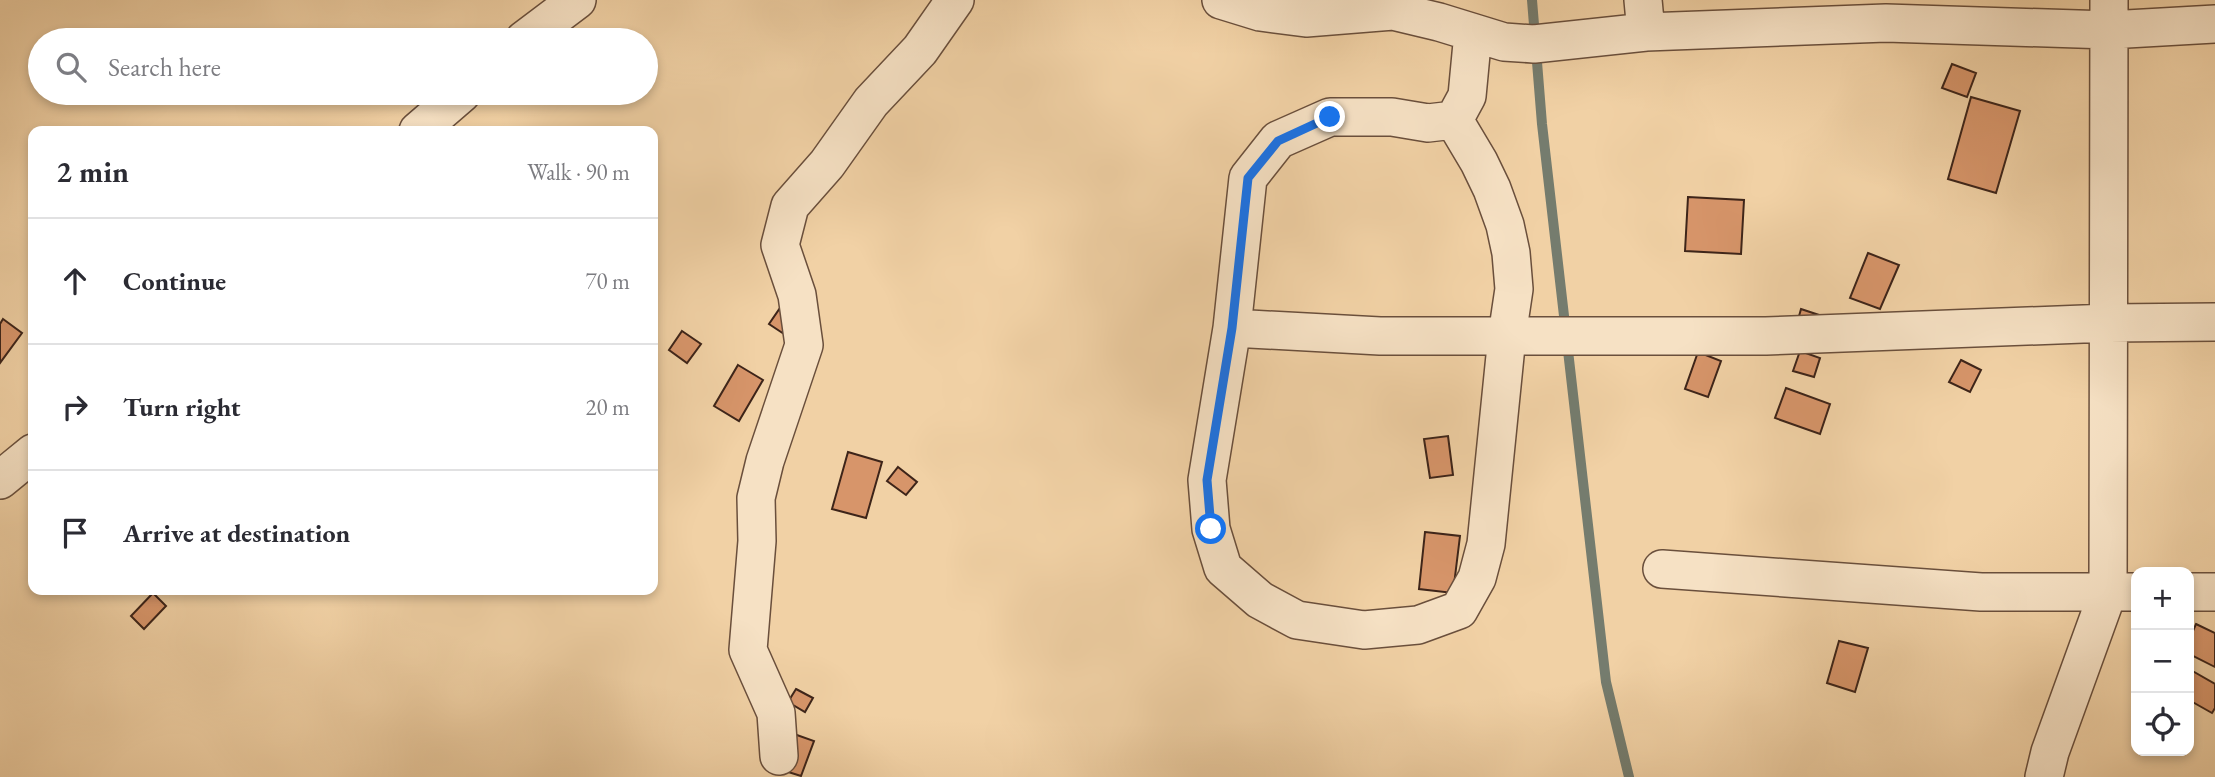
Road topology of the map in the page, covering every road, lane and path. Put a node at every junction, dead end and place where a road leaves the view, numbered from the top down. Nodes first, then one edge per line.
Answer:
1 (577, 0) edge
2 (955, 0) edge
3 (1221, 0) edge
4 (2109, 15) edge
5 (1644, 16) edge
6 (2215, 24) edge
7 (540, 28) edge
8 (1472, 33) junction
9 (449, 105) edge
10 (1454, 121) junction
11 (424, 126) edge
12 (2215, 322) edge
13 (2109, 323) junction
14 (1232, 328) junction
15 (1507, 336) junction
16 (28, 457) edge
17 (0, 480) edge
18 (1662, 569) dead end
19 (2122, 592) edge
20 (2194, 592) edge
21 (2215, 592) edge
22 (779, 756) dead end
23 (2043, 777) edge

1 - 7 street
2 - 22 street
3 - 8 street
4 - 5 street
4 - 6 street
4 - 13 street
5 - 8 street
8 - 10 street
9 - 11 street
10 - 14 street
10 - 15 street
12 - 13 street
13 - 15 street
13 - 19 street
14 - 15 street
14 - 15 street
16 - 17 street
18 - 19 street
19 - 23 street
20 - 21 street

